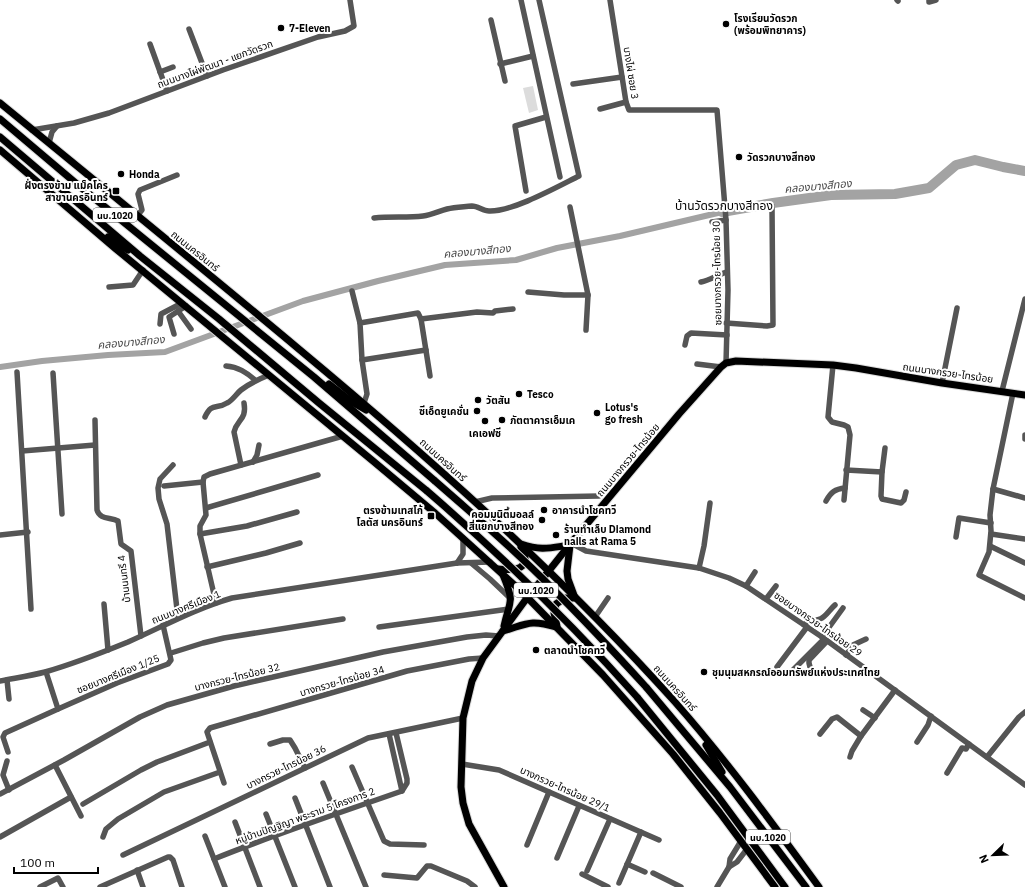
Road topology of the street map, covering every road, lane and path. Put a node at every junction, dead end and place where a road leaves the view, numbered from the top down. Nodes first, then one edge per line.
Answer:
1 (350, 0) edge
2 (521, 0) edge
3 (538, 0) edge
4 (610, 0) edge
5 (929, 0) edge
6 (936, 0) edge
7 (491, 20) dead end
8 (189, 29) dead end
9 (150, 44) dead end
10 (533, 56) junction
11 (500, 64) junction
12 (173, 67) dead end
13 (160, 72) junction
14 (207, 76) junction
15 (622, 77) junction
16 (505, 81) dead end
17 (573, 84) dead end
18 (167, 90) junction
19 (626, 102) junction
20 (0, 103) edge
21 (600, 109) dead end
22 (717, 110) joint
23 (546, 117) junction
24 (0, 119) edge
25 (57, 126) junction
26 (32, 130) junction
27 (0, 137) edge
28 (49, 143) junction
29 (0, 150) edge
30 (177, 175) dead end
31 (560, 177) dead end
32 (526, 191) dead end
33 (772, 206) dead end
34 (570, 207) dead end
35 (137, 216) junction
36 (374, 218) dead end
37 (726, 219) junction
38 (712, 222) dead end
39 (93, 230) junction
40 (140, 256) junction
41 (143, 270) junction
42 (728, 272) junction
43 (701, 282) dead end
44 (109, 287) dead end
45 (352, 291) dead end
46 (528, 292) dead end
47 (588, 295) junction
48 (1025, 298) edge
49 (184, 304) junction
50 (958, 308) dead end
51 (513, 309) dead end
52 (178, 311) junction
53 (421, 319) junction
54 (360, 323) junction
55 (160, 324) dead end
56 (726, 324) junction
57 (191, 329) dead end
58 (586, 330) dead end
59 (174, 334) dead end
60 (727, 335) junction
61 (685, 345) dead end
62 (426, 350) junction
63 (362, 360) junction
64 (697, 364) dead end
65 (723, 365) junction
66 (832, 365) junction
67 (226, 366) dead end
68 (17, 372) dead end
69 (53, 373) dead end
70 (269, 375) junction
71 (430, 376) dead end
72 (314, 377) junction
73 (255, 380) junction
74 (942, 384) junction
75 (1002, 391) junction
76 (1013, 393) junction
77 (1025, 395) edge
78 (244, 403) dead end
79 (364, 403) junction
80 (204, 417) dead end
81 (95, 420) dead end
82 (383, 420) junction
83 (1025, 435) edge
84 (343, 436) junction
85 (1025, 439) edge
86 (95, 445) junction
87 (259, 445) dead end
88 (59, 448) junction
89 (885, 448) dead end
90 (22, 451) junction
91 (253, 462) junction
92 (173, 465) dead end
93 (241, 465) junction
94 (846, 470) junction
95 (882, 472) junction
96 (318, 475) dead end
97 (203, 481) junction
98 (164, 486) dead end
99 (845, 488) junction
100 (993, 489) junction
101 (906, 492) dead end
102 (598, 496) dead end
103 (1025, 498) edge
104 (844, 500) dead end
105 (826, 501) dead end
106 (475, 502) junction
107 (710, 503) dead end
108 (206, 508) junction
109 (297, 512) dead end
110 (62, 514) dead end
111 (991, 523) junction
112 (28, 532) junction
113 (0, 534) edge
114 (200, 534) junction
115 (991, 534) junction
116 (956, 537) dead end
117 (463, 538) junction
118 (1025, 539) edge
119 (300, 542) dead end
120 (519, 543) junction
121 (570, 544) junction
122 (990, 546) junction
123 (490, 562) junction
124 (457, 563) junction
125 (471, 563) junction
126 (1025, 563) edge
127 (207, 567) junction
128 (699, 568) junction
129 (500, 571) junction
130 (548, 572) junction
131 (755, 572) dead end
132 (746, 586) junction
133 (776, 586) dead end
134 (528, 597) junction
135 (575, 598) junction
136 (608, 598) dead end
137 (1025, 598) edge
138 (511, 599) junction
139 (766, 599) junction
140 (216, 603) junction
141 (104, 604) dead end
142 (834, 605) dead end
143 (843, 608) dead end
144 (31, 609) dead end
145 (509, 609) junction
146 (595, 617) junction
147 (178, 618) junction
148 (343, 618) dead end
149 (164, 625) junction
150 (806, 626) junction
151 (380, 627) dead end
152 (558, 628) junction
153 (501, 633) junction
154 (141, 636) junction
155 (824, 639) junction
156 (866, 639) dead end
157 (108, 650) junction
158 (171, 653) junction
159 (846, 655) junction
160 (483, 658) junction
161 (777, 667) dead end
162 (811, 671) dead end
163 (46, 672) junction
164 (790, 673) dead end
165 (8, 680) junction
166 (0, 681) edge
167 (895, 690) junction
168 (10, 699) dead end
169 (58, 709) junction
170 (863, 710) dead end
171 (1025, 712) edge
172 (931, 716) junction
173 (464, 718) junction
174 (874, 718) junction
175 (695, 726) junction
176 (396, 733) junction
177 (389, 734) junction
178 (820, 734) dead end
179 (862, 736) junction
180 (210, 742) junction
181 (917, 742) dead end
182 (270, 744) dead end
183 (969, 744) junction
184 (8, 752) dead end
185 (673, 754) junction
186 (850, 757) dead end
187 (987, 757) junction
188 (7, 761) dead end
189 (462, 764) junction
190 (55, 765) junction
191 (352, 767) dead end
192 (305, 768) junction
193 (220, 772) junction
194 (947, 773) dead end
195 (224, 783) dead end
196 (323, 783) dead end
197 (1025, 785) edge
198 (730, 787) junction
199 (9, 790) junction
200 (402, 791) junction
201 (548, 792) junction
202 (0, 794) edge
203 (717, 795) junction
204 (71, 797) junction
205 (295, 798) dead end
206 (367, 803) junction
207 (83, 804) dead end
208 (579, 806) junction
209 (266, 814) dead end
210 (336, 815) junction
211 (81, 816) dead end
212 (610, 819) junction
213 (235, 822) dead end
214 (305, 824) junction
215 (640, 832) junction
216 (275, 835) junction
217 (205, 836) dead end
218 (0, 837) edge
219 (103, 837) dead end
220 (658, 840) dead end
221 (740, 841) junction
222 (424, 845) dead end
223 (527, 845) dead end
224 (245, 847) junction
225 (747, 849) junction
226 (123, 854) dead end
227 (557, 858) dead end
228 (214, 859) junction
229 (627, 864) junction
230 (729, 867) junction
231 (138, 870) junction
232 (645, 872) dead end
233 (653, 873) dead end
234 (384, 876) dead end
235 (619, 883) dead end
236 (103, 886) edge
237 (366, 886) edge
238 (40, 887) edge
239 (63, 887) edge
240 (143, 887) edge
241 (182, 887) edge
242 (225, 887) edge
243 (260, 887) edge
244 (295, 887) edge
245 (330, 887) edge
246 (474, 887) edge
247 (504, 887) edge
248 (608, 887) edge
249 (681, 887) edge
250 (717, 887) edge
251 (775, 887) edge
252 (785, 887) edge
253 (806, 887) edge
254 (819, 887) edge

1 - 14 street, ถนนบางไผ่พัฒนา - แยกวัดรวก
2 - 10 street
3 - 36 street
4 - 15 street, บางไผ่ ซอย 3
5 - 6 street
7 - 11 street
8 - 14 street
9 - 13 street
10 - 11 street
10 - 23 street
11 - 16 street
12 - 13 street
13 - 18 street
14 - 18 street, ถนนบางไผ่พัฒนา - แยกวัดรวก
15 - 17 street
15 - 19 street, บางไผ่ ซอย 3
18 - 25 street, ถนนบางไผ่พัฒนา - แยกวัดรวก
19 - 21 street
19 - 22 street, บางไผ่ ซอย 3
20 - 26 main road, ถนนนครอินทร์ / นบ.1020
22 - 37 street, ซอยบางกรวย-ไทรน้อย 30
23 - 31 street
23 - 32 street
24 - 72 main road, ถนนนครอินทร์ / นบ.1020
25 - 26 street, ถนนบางไผ่พัฒนา - แยกวัดรวก
25 - 28 street
26 - 28 main road, ถนนนครอินทร์ / นบ.1020
27 - 40 main road, นบ.1020
28 - 35 main road, ถนนนครอินทร์ / นบ.1020
29 - 39 main road, นบ.1020
30 - 35 street
33 - 56 street
34 - 47 street
35 - 79 main road, ถนนนครอินทร์ / นบ.1020
37 - 38 street
37 - 42 street, ซอยบางกรวย-ไทรน้อย 30
39 - 40 main road
39 - 41 main road, นบ.1020
40 - 203 main road, นบ.1020, bridge
41 - 44 street
41 - 49 main road, นบ.1020
42 - 43 street
42 - 56 street, ซอยบางกรวย-ไทรน้อย 30
45 - 54 street
46 - 47 street
47 - 58 street
48 - 75 street
49 - 52 street
49 - 55 street
49 - 70 main road, นบ.1020
50 - 74 street
51 - 53 street
52 - 57 street
52 - 59 street
53 - 54 street
53 - 62 street
54 - 63 street
56 - 60 street, ซอยบางกรวย-ไทรน้อย 30
60 - 61 street
60 - 65 street, ซอยบางกรวย-ไทรน้อย 30
62 - 63 street
62 - 71 street
63 - 79 street
64 - 65 street
65 - 66 main road, ถนนบางกรวย-ไทรน้อย
65 - 121 main road, ถนนบางกรวย-ไทรน้อย
66 - 74 main road, ถนนบางกรวย-ไทรน้อย
66 - 94 street
67 - 73 street
68 - 90 street
69 - 88 street
70 - 73 street
70 - 84 main road, นบ.1020
72 - 82 main road
72 - 198 main road, ถนนนครอินทร์ / นบ.1020, bridge
73 - 80 street
74 - 75 main road, ถนนบางกรวย-ไทรน้อย
75 - 76 main road, ถนนบางกรวย-ไทรน้อย
76 - 77 main road, ถนนบางกรวย-ไทรน้อย
76 - 100 street
78 - 93 street
79 - 82 main road, ถนนนครอินทร์ / นบ.1020
81 - 86 street, บ้านนนทรี 4
82 - 106 main road, ถนนนครอินทร์ / นบ.1020
83 - 85 street
84 - 91 street
84 - 117 main road, นบ.1020
86 - 88 street
86 - 154 street, บ้านนนทรี 4
87 - 91 street
88 - 90 street
88 - 110 street
89 - 95 street
90 - 112 street
91 - 93 street
92 - 147 street
93 - 97 street
94 - 95 street
94 - 99 street
95 - 101 street
96 - 108 street
97 - 98 street
97 - 108 street
99 - 104 street
99 - 105 street
100 - 103 street
100 - 111 street
102 - 106 street
106 - 120 main road, ถนนนครอินทร์ / นบ.1020
107 - 128 street
108 - 114 street
109 - 114 street
111 - 115 street
111 - 116 street
112 - 113 street
112 - 144 street
114 - 127 street
115 - 118 street
115 - 122 street
117 - 123 main road, นบ.1020
117 - 124 street
119 - 127 street
120 - 121 main road
120 - 129 main road
120 - 130 main road, ถนนนครอินทร์ / นบ.1020
121 - 128 street, ซอยบางกรวย-ไทรน้อย 29
121 - 130 main road, ถนนบางกรวย-ไทรน้อย
121 - 135 main road
122 - 126 street
122 - 137 street
123 - 125 street, ถนนบางศรีเมือง 1
123 - 129 main road, นบ.1020
124 - 125 street, ถนนบางศรีเมือง 1
124 - 140 street, ถนนบางศรีเมือง 1
125 - 138 street
127 - 140 street
128 - 132 street, ซอยบางกรวย-ไทรน้อย 29
129 - 134 main road, นบ.1020
129 - 138 main road
130 - 134 main road, ถนนบางกรวย-ไทรน้อย
130 - 135 main road, ถนนนครอินทร์ / นบ.1020
131 - 132 street
132 - 139 street, ซอยบางกรวย-ไทรน้อย 29
133 - 139 street
134 - 152 main road, นบ.1020
134 - 153 main road, ถนนบางกรวย-ไทรน้อย
135 - 146 main road, ถนนนครอินทร์ / นบ.1020
135 - 152 main road
136 - 146 street
138 - 145 main road
139 - 150 street, ซอยบางกรวย-ไทรน้อย 29
140 - 147 street, ถนนบางศรีเมือง 1
141 - 157 street
142 - 150 street
143 - 155 street
145 - 151 street
145 - 153 main road
146 - 175 main road, ถนนนครอินทร์ / นบ.1020
147 - 149 street, ถนนบางศรีเมือง 1
148 - 158 street
149 - 154 street, ถนนบางศรีเมือง 1
149 - 158 street, ซอยบางศรีเมือง 1/25
150 - 155 street, ซอยบางกรวย-ไทรน้อย 29
150 - 161 street
152 - 153 main road
152 - 185 main road, นบ.1020
153 - 160 main road, ถนนบางกรวย-ไทรน้อย
153 - 190 street, บางกรวย-ไทรน้อย 32
154 - 157 street, ถนนบางศรีเมือง 1
155 - 159 street, ซอยบางกรวย-ไทรน้อย 29
155 - 162 street
155 - 164 street
156 - 159 street
157 - 163 street, ถนนบางศรีเมือง 1
158 - 169 street, ซอยบางศรีเมือง 1/25
159 - 167 street, ซอยบางกรวย-ไทรน้อย 29
160 - 173 main road, ถนนบางกรวย-ไทรน้อย
160 - 180 street, บางกรวย-ไทรน้อย 34
163 - 165 street, ถนนบางศรีเมือง 1
163 - 169 street
165 - 166 street, ถนนบางศรีเมือง 1
165 - 168 street
167 - 172 street, ซอยบางกรวย-ไทรน้อย 29
167 - 174 street
169 - 184 street
170 - 174 street
171 - 187 street
172 - 181 street
172 - 183 street, ซอยบางกรวย-ไทรน้อย 29
173 - 176 street, บางกรวย-ไทรน้อย 36
173 - 189 main road, ถนนบางกรวย-ไทรน้อย
174 - 179 street
175 - 198 main road
175 - 254 main road, ถนนนครอินทร์ / นบ.1020
176 - 177 street, บางกรวย-ไทรน้อย 36
176 - 200 street
177 - 192 street, บางกรวย-ไทรน้อย 36
177 - 200 street
178 - 179 street
179 - 186 street
180 - 193 street
180 - 207 street
182 - 192 street
183 - 187 street, ซอยบางกรวย-ไทรน้อย 29
183 - 194 street
185 - 203 main road
185 - 221 main road, นบ.1020
187 - 197 street, ซอยบางกรวย-ไทรน้อย 29
188 - 199 street
189 - 201 street, บางกรวย-ไทรน้อย 29/1
189 - 247 main road, ถนนบางกรวย-ไทรน้อย
190 - 199 street, บางกรวย-ไทรน้อย 32
190 - 204 street
191 - 206 street
192 - 226 street, บางกรวย-ไทรน้อย 36
193 - 195 street
193 - 219 street
196 - 210 street
198 - 253 main road, ถนนนครอินทร์ / นบ.1020
199 - 202 street, บางกรวย-ไทรน้อย 32
200 - 206 street, หมู่บ้านปัญฐิญา พระราม 5 โครงการ 2
201 - 208 street, บางกรวย-ไทรน้อย 29/1
201 - 223 street
203 - 252 main road, นบ.1020
204 - 211 street
204 - 218 street
205 - 214 street
206 - 210 street, หมู่บ้านปัญฐิญา พระราม 5 โครงการ 2
206 - 222 street
208 - 212 street, บางกรวย-ไทรน้อย 29/1
208 - 227 street
209 - 216 street
210 - 214 street, หมู่บ้านปัญฐิญา พระราม 5 โครงการ 2
210 - 237 street
212 - 215 street, บางกรวย-ไทรน้อย 29/1
212 - 248 street
213 - 224 street
214 - 216 street, หมู่บ้านปัญฐิญา พระราม 5 โครงการ 2
214 - 245 street
215 - 220 street, บางกรวย-ไทรน้อย 29/1
215 - 229 street
216 - 224 street, หมู่บ้านปัญฐิญา พระราม 5 โครงการ 2
216 - 244 street
217 - 228 street
221 - 225 main road, นบ.1020
221 - 230 street
224 - 228 street, หมู่บ้านปัญฐิญา พระราม 5 โครงการ 2
224 - 243 street
225 - 230 street
225 - 251 main road, นบ.1020
228 - 242 street
229 - 232 street
229 - 235 street
230 - 250 street
231 - 236 street
231 - 240 street
231 - 241 street
233 - 249 street
234 - 246 street
238 - 239 street

